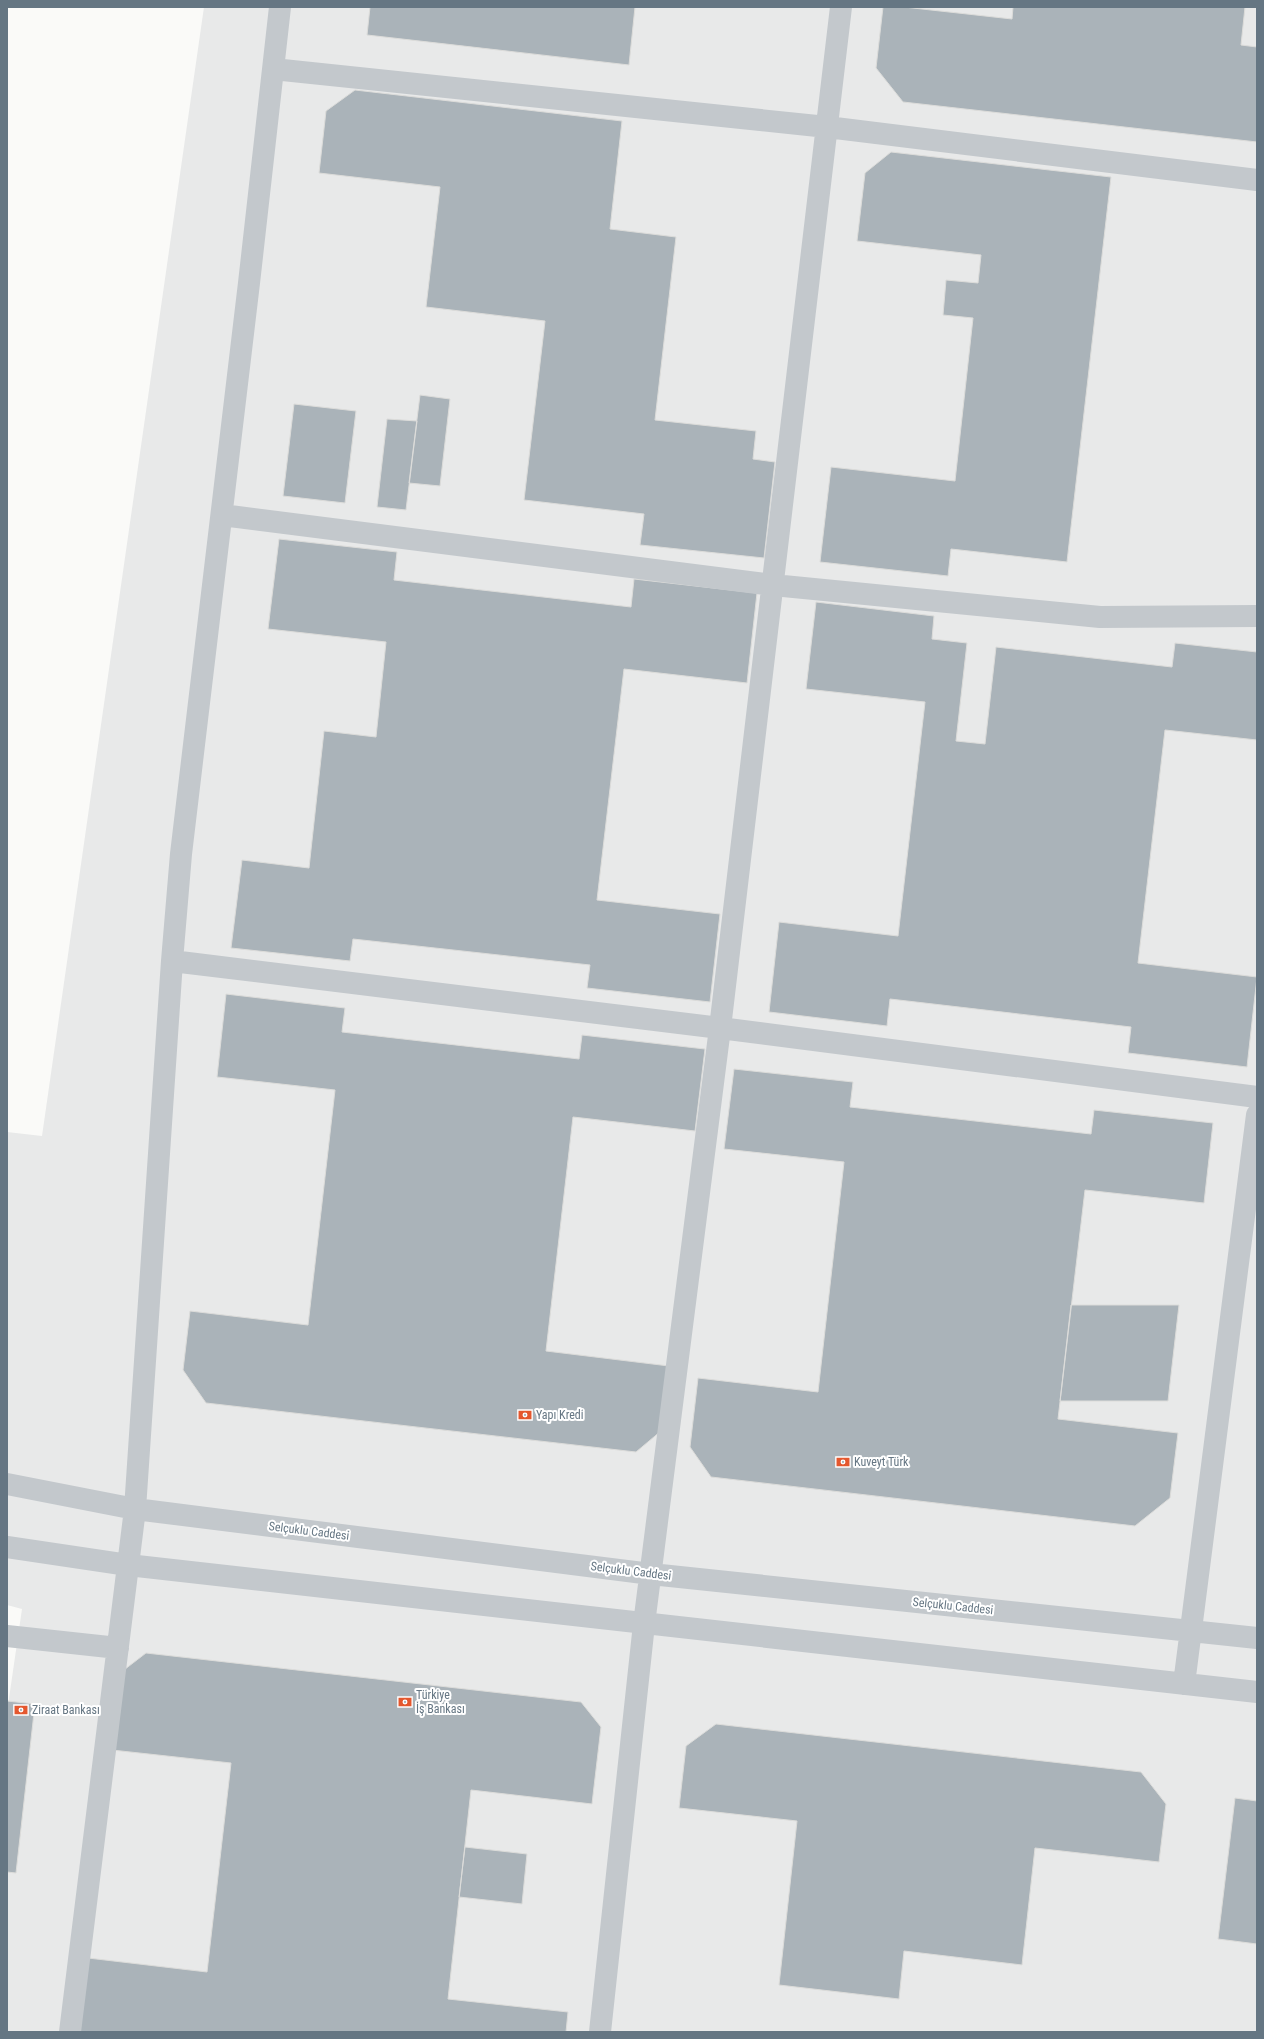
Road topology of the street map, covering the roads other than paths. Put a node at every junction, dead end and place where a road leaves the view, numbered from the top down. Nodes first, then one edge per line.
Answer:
1 (280, 7) edge
2 (841, 7) edge
3 (273, 70) junction
4 (827, 127) junction
5 (1257, 180) edge
6 (222, 515) junction
7 (773, 585) junction
8 (1257, 616) edge
9 (172, 961) junction
10 (720, 1028) junction
11 (1257, 1097) edge
12 (1257, 1115) edge
13 (7, 1484) edge
14 (135, 1509) junction
15 (7, 1547) edge
16 (128, 1565) junction
17 (651, 1574) junction
18 (644, 1624) junction
19 (1192, 1631) junction
20 (7, 1636) edge
21 (1257, 1638) edge
22 (118, 1648) junction
23 (1184, 1684) junction
24 (1257, 1692) edge
25 (70, 2032) edge
26 (600, 2032) edge

1 - 3 street
2 - 4 street
3 - 4 street
3 - 6 street
4 - 5 street
4 - 7 street
6 - 7 street
6 - 9 street
7 - 8 street
7 - 10 street
9 - 10 street
9 - 14 street
10 - 11 street
10 - 17 street
12 - 19 street
13 - 14 street, Selçuklu Caddesi
14 - 16 street
14 - 17 street, Selçuklu Caddesi
15 - 16 street
16 - 18 street
16 - 22 street
17 - 18 street
17 - 19 street, Selçuklu Caddesi
18 - 23 street
18 - 26 street
19 - 21 street, Selçuklu Caddesi
19 - 23 street
20 - 22 street
22 - 25 street
23 - 24 street

